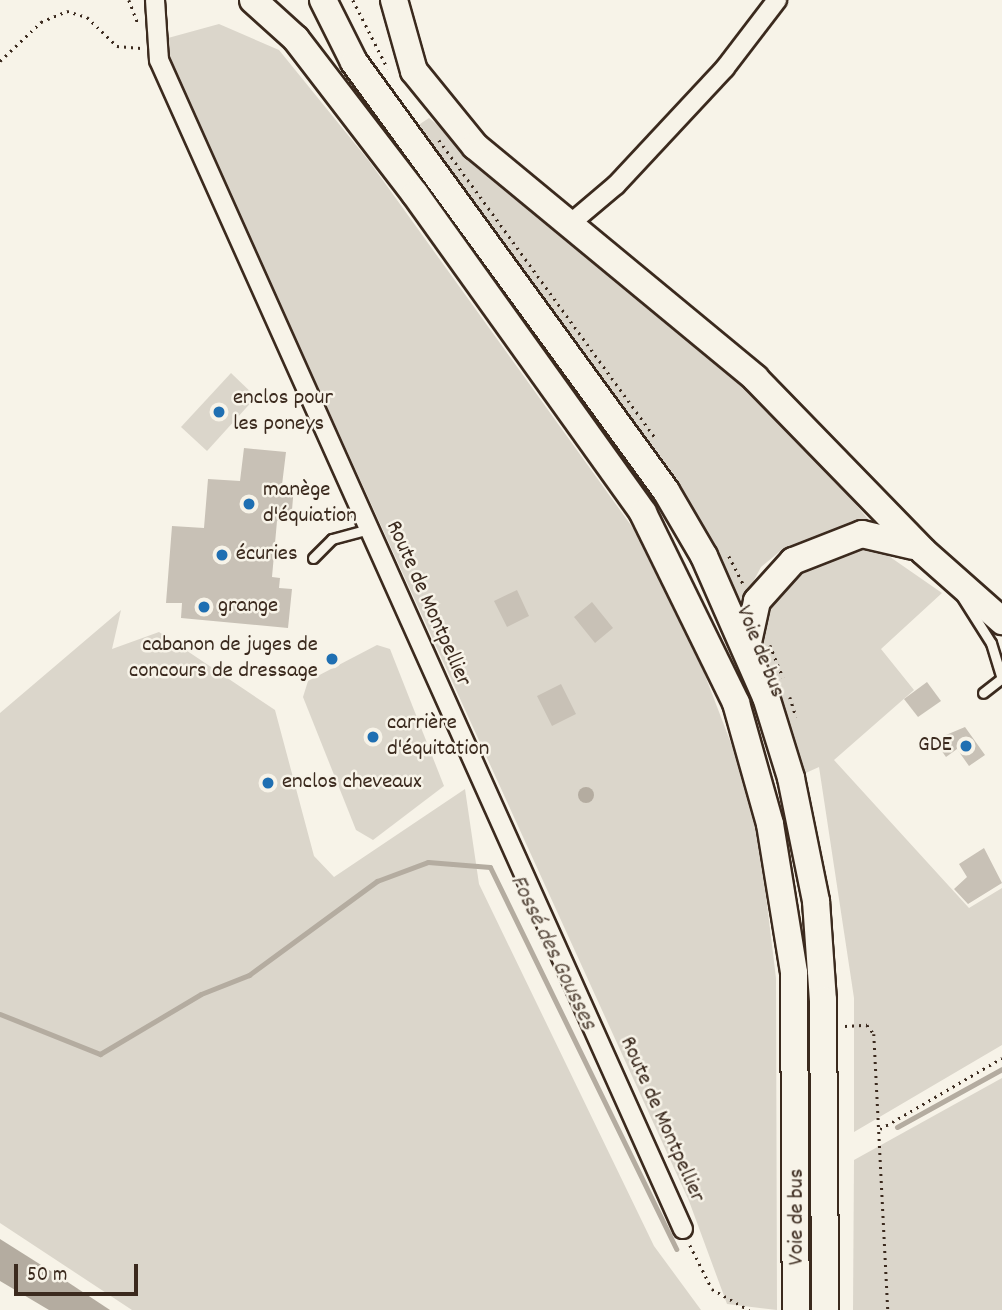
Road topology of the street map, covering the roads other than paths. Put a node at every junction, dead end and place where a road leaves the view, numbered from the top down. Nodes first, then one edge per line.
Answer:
1 (155, 0) edge
2 (172, 0) edge
3 (253, 0) edge
4 (323, 0) edge
5 (394, 0) edge
6 (777, 0) edge
7 (152, 39) junction
8 (571, 223) junction
9 (877, 503) junction
10 (366, 530) junction
11 (883, 534) junction
12 (923, 551) junction
13 (313, 558) dead end
14 (955, 579) junction
15 (1002, 621) edge
16 (747, 647) junction
17 (983, 692) dead end
18 (683, 1229) road end
19 (813, 1308) edge

1 - 7 street, Route de Montpellier
2 - 7 street
3 - 19 main road
4 - 16 main road
5 - 8 main road
6 - 8 street
7 - 10 street, Route de Montpellier
8 - 9 main road
9 - 11 main road
9 - 12 main road
10 - 13 lane
10 - 18 street, Route de Montpellier
11 - 12 main road
11 - 16 main road
12 - 14 main road
14 - 15 main road
14 - 17 lane
16 - 19 main road

